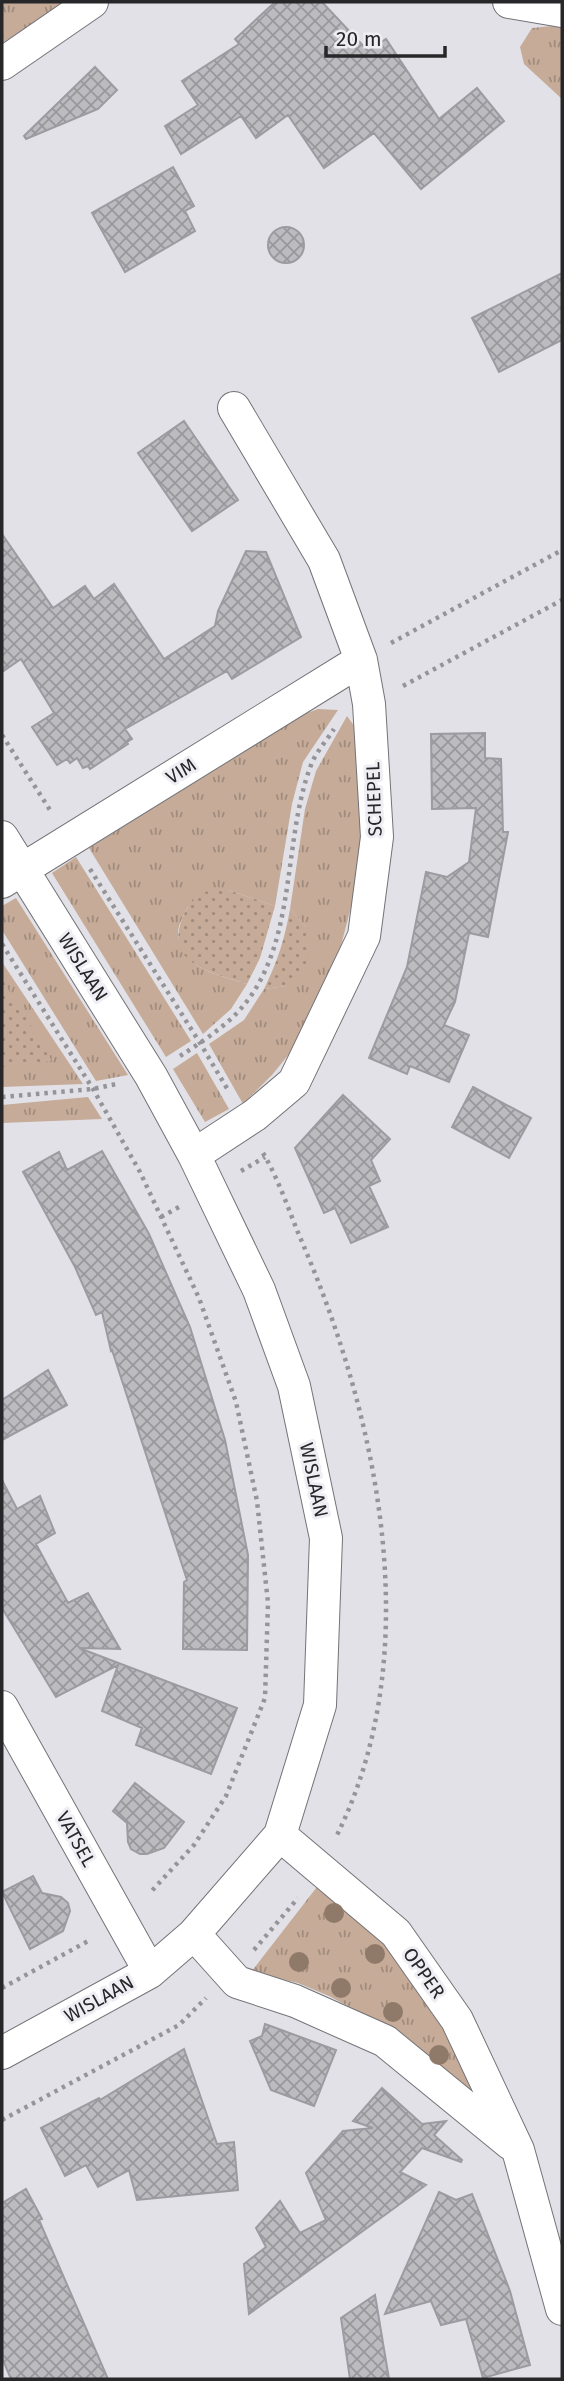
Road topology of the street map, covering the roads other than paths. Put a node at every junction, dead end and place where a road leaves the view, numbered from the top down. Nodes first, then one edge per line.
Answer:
1 (92, 2) edge
2 (509, 2) edge
3 (562, 11) edge
4 (2, 64) edge
5 (234, 408) dead end
6 (361, 660) junction
7 (2, 837) edge
8 (12, 876) edge
9 (194, 1155) junction
10 (2, 1707) edge
11 (280, 1835) junction
12 (194, 1934) junction
13 (150, 1972) junction
14 (2, 2053) edge
15 (518, 2150) junction
16 (562, 2309) edge

1 - 4 street
2 - 3 street
5 - 6 street, SCHEPEL
6 - 8 street, VIM
6 - 9 street, SCHEPEL
7 - 8 street, WISLAAN
8 - 9 street, WISLAAN
9 - 11 street, WISLAAN
10 - 13 street, VATSEL
11 - 12 street, WISLAAN
11 - 15 street, OPPER
12 - 13 street, WISLAAN
12 - 15 street
13 - 14 street, WISLAAN
15 - 16 street, OPPER

